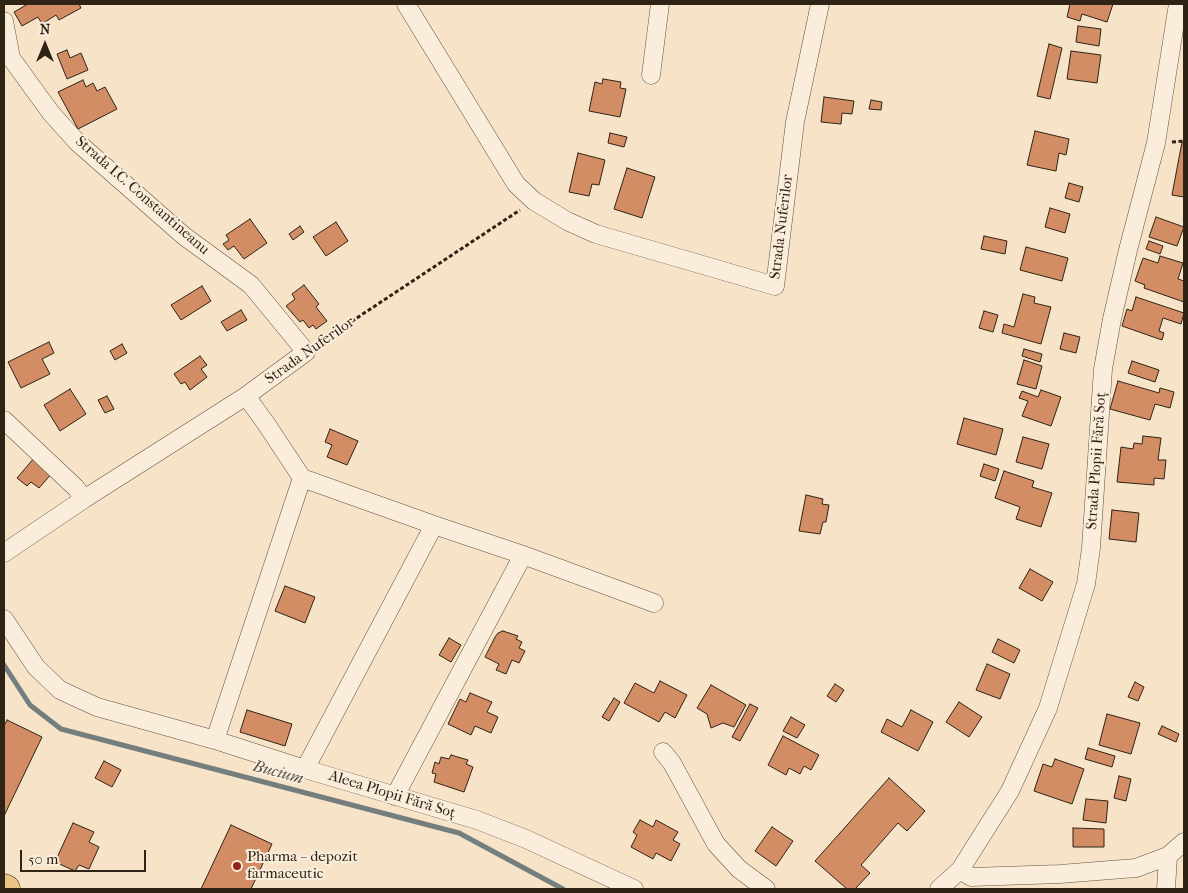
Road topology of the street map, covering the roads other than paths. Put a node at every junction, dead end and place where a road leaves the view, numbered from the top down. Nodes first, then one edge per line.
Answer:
1 (406, 4) edge
2 (660, 4) edge
3 (820, 4) edge
4 (1178, 4) edge
5 (4, 22) edge
6 (651, 75) dead end
7 (306, 352) joint
8 (246, 396) junction
9 (4, 420) edge
10 (302, 478) junction
11 (84, 499) junction
12 (434, 525) junction
13 (4, 553) edge
14 (523, 555) junction
15 (654, 603) dead end
16 (4, 619) edge
17 (215, 740) junction
18 (663, 752) dead end
19 (305, 769) junction
20 (395, 796) junction
21 (1184, 842) edge
22 (1168, 856) junction
23 (960, 870) junction
24 (634, 889) edge
25 (766, 889) edge
26 (939, 889) edge
27 (1166, 889) edge

1 - 3 street, Strada Nuferilor
2 - 6 street
4 - 23 street, Strada Plopii Fără Soț
5 - 7 street, Strada I.C. Constantineanu
7 - 8 street, Strada Nuferilor
8 - 10 street
8 - 11 street, Strada Nuferilor
9 - 11 street
10 - 12 street
10 - 17 street
11 - 13 street, Strada Nuferilor
12 - 14 street
12 - 19 street
14 - 15 street
14 - 20 street
16 - 17 street, Aleea Plopii Fără Soț
17 - 19 street, Aleea Plopii Fără Soț
18 - 25 street
19 - 20 street, Aleea Plopii Fără Soț
20 - 24 street, Aleea Plopii Fără Soț
21 - 22 street
22 - 23 street
22 - 27 street
23 - 26 street, Strada Plopii Fără Soț

